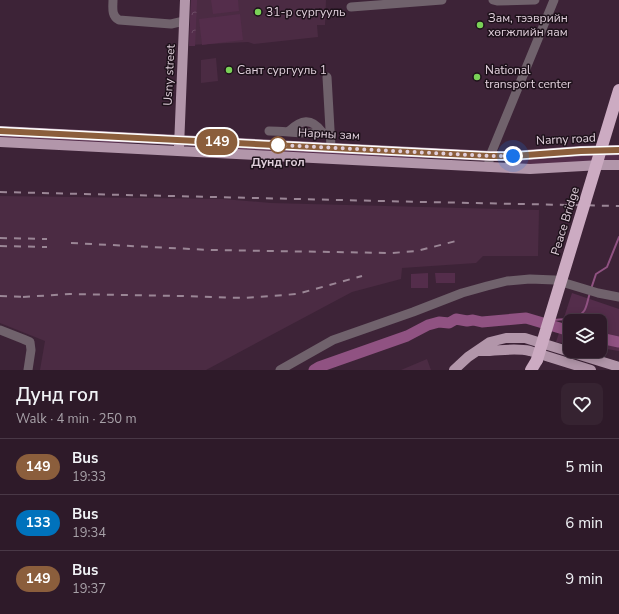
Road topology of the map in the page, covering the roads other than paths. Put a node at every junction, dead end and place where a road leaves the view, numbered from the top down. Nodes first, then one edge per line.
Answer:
1 (114, 0) edge
2 (185, 0) edge
3 (442, 0) edge
4 (493, 0) edge
5 (535, 0) edge
6 (554, 0) edge
7 (351, 7) dead end
8 (184, 21) junction
9 (327, 77) dead end
10 (619, 90) edge
11 (0, 131) edge
12 (269, 131) dead end
13 (322, 132) dead end
14 (0, 142) edge
15 (179, 146) junction
16 (331, 147) junction
17 (619, 150) edge
18 (490, 156) junction
19 (619, 165) edge
20 (488, 167) junction
21 (619, 297) edge
22 (0, 330) edge
23 (478, 351) junction
24 (535, 367) edge
25 (619, 367) edge
26 (28, 370) edge
27 (280, 370) edge
28 (454, 370) edge
29 (591, 370) edge

1 - 8 street
2 - 8 main road, Usny street
3 - 7 street
4 - 5 street
6 - 18 street
8 - 15 main road, Usny street
9 - 16 street
10 - 24 highway, Peace Bridge, bridge
11 - 15 main road, Нарны зам
12 - 13 street
14 - 15 main road
15 - 16 main road, Нарны зам
15 - 20 main road
16 - 18 main road, Нарны зам
17 - 18 main road, Narny road
18 - 20 street
19 - 20 main road
21 - 27 street
22 - 26 street
23 - 25 main road
23 - 28 main road
23 - 29 main road

